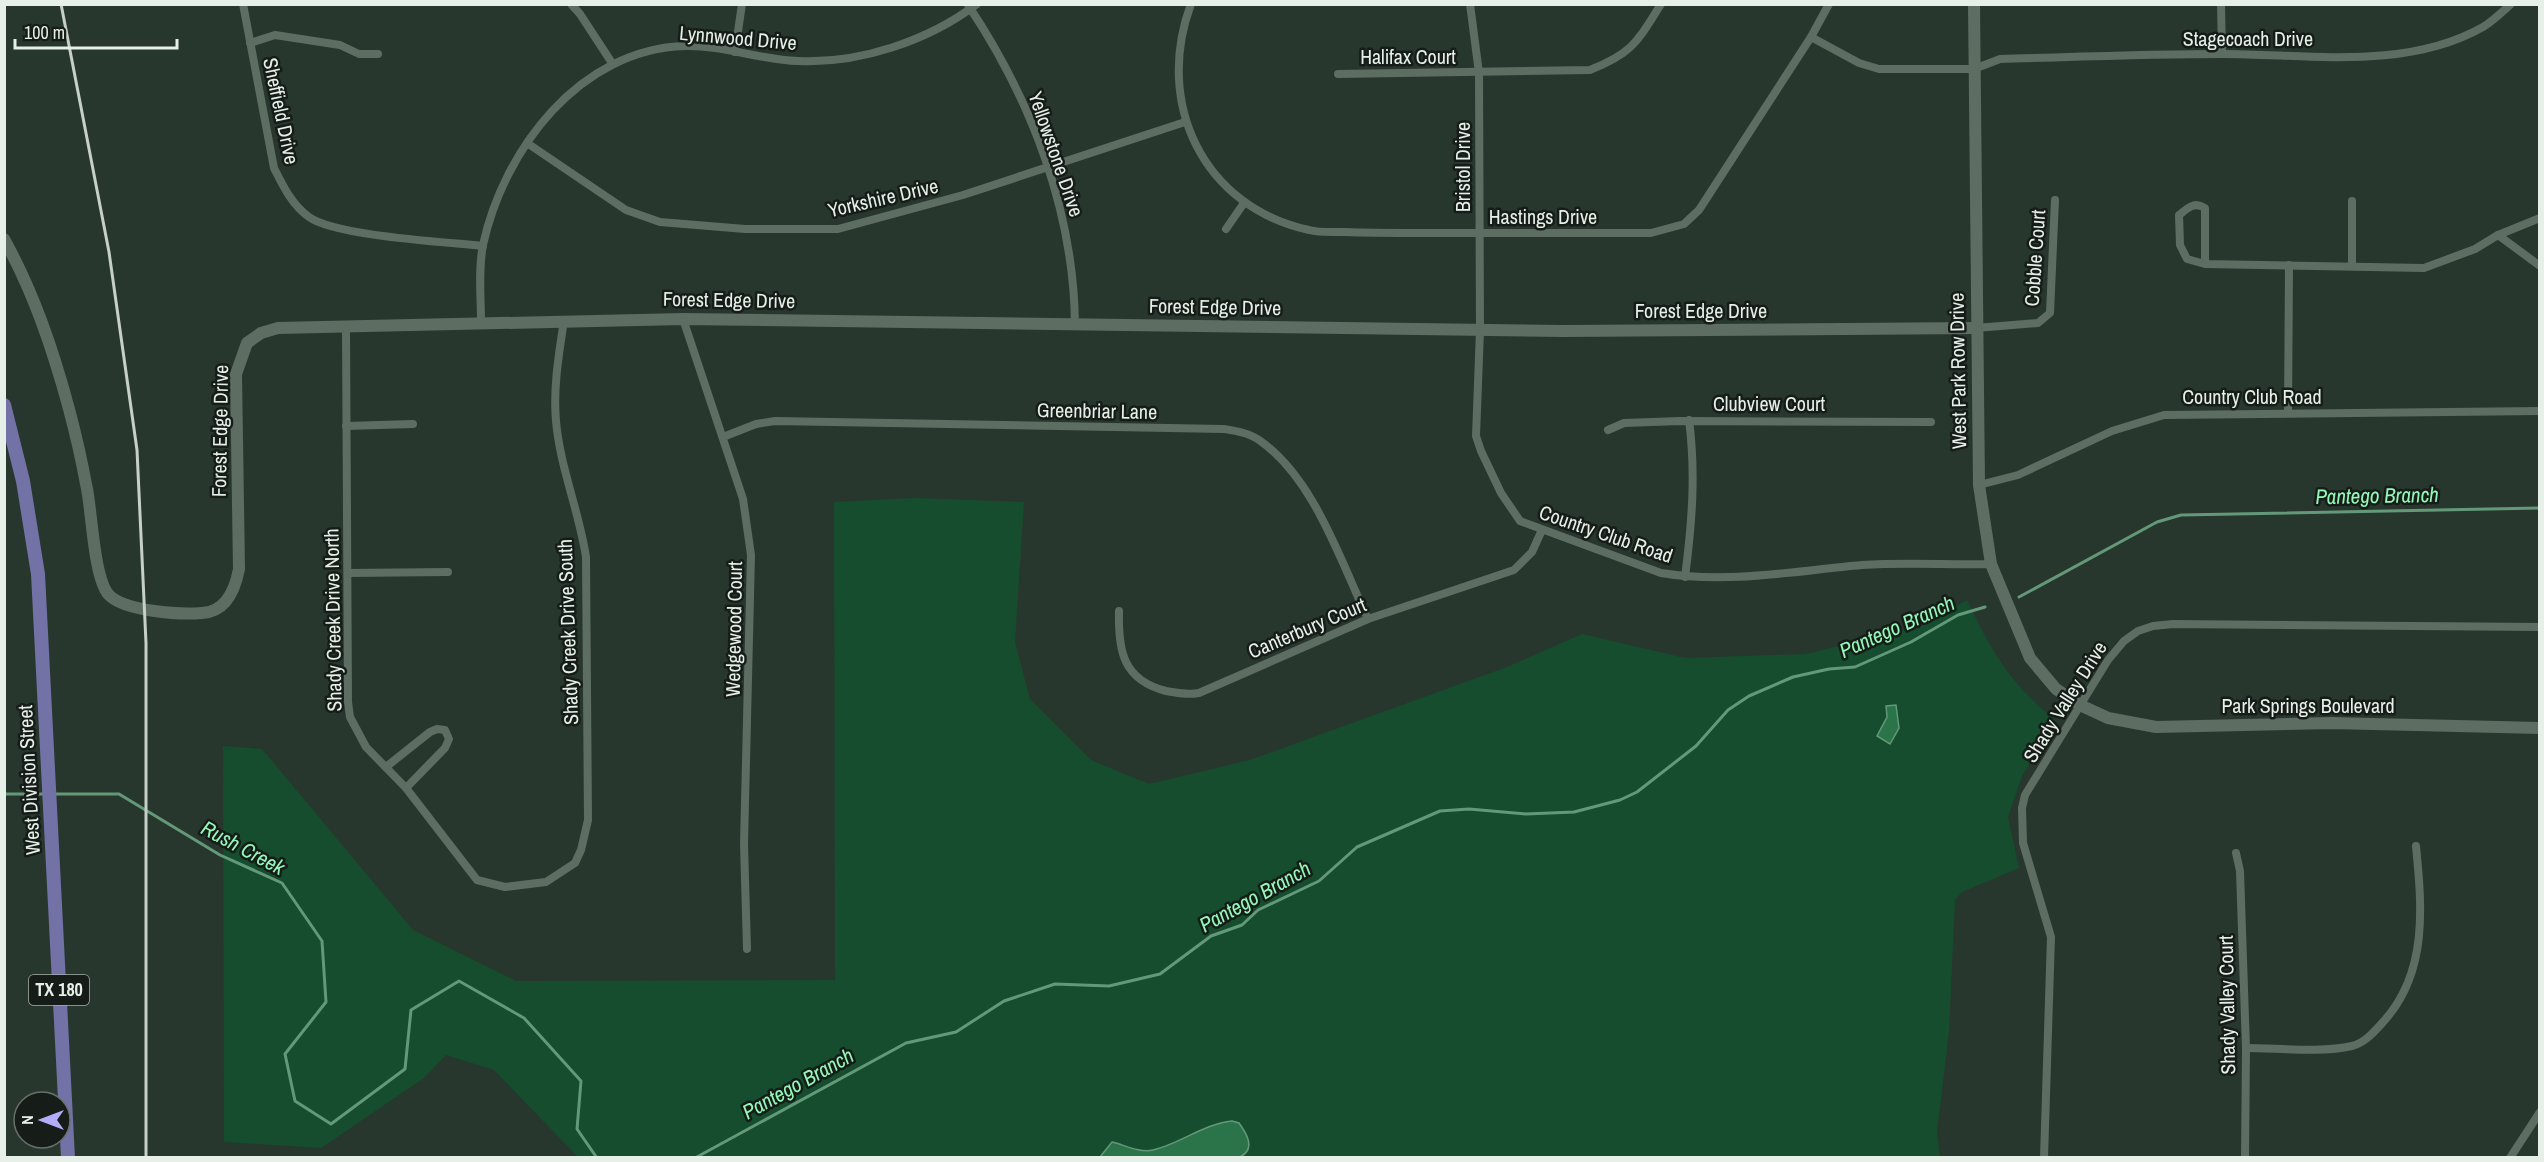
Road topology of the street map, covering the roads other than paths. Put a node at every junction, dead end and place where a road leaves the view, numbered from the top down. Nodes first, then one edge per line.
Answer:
1 (243, 4) edge
2 (571, 4) edge
3 (742, 4) edge
4 (1191, 4) edge
5 (1470, 4) edge
6 (1661, 4) edge
7 (1829, 4) edge
8 (1974, 4) edge
9 (2221, 4) edge
10 (2511, 4) edge
11 (972, 6) edge
12 (1811, 37) junction
13 (250, 43) junction
14 (735, 52) junction
15 (378, 54) dead end
16 (2222, 54) junction
17 (612, 63) junction
18 (1974, 69) junction
19 (1479, 73) junction
20 (1338, 74) dead end
21 (1185, 122) junction
22 (527, 143) junction
23 (1047, 166) junction
24 (2055, 200) dead end
25 (2352, 201) dead end
26 (1244, 203) junction
27 (2540, 218) edge
28 (1226, 229) dead end
29 (1480, 233) junction
30 (2498, 235) junction
31 (4, 239) edge
32 (483, 246) junction
33 (2205, 264) junction
34 (2289, 265) junction
35 (2352, 265) junction
36 (2540, 266) edge
37 (683, 319) junction
38 (564, 320) junction
39 (481, 322) junction
40 (1075, 325) junction
41 (346, 328) junction
42 (1976, 328) junction
43 (1480, 330) junction
44 (4, 405) edge
45 (2540, 411) edge
46 (2288, 413) junction
47 (1689, 420) junction
48 (1931, 422) dead end
49 (413, 424) dead end
50 (346, 426) junction
51 (1608, 430) dead end
52 (723, 437) junction
53 (1979, 484) junction
54 (1542, 530) junction
55 (1991, 564) junction
56 (448, 572) dead end
57 (348, 573) junction
58 (1685, 577) junction
59 (1119, 611) dead end
60 (1368, 619) junction
61 (2540, 627) edge
62 (2080, 705) junction
63 (2540, 728) edge
64 (386, 767) junction
65 (406, 788) junction
66 (2416, 846) dead end
67 (2236, 853) dead end
68 (568, 869) joint
69 (747, 949) dead end
70 (2246, 1048) junction
71 (2540, 1112) edge
72 (68, 1158) edge
73 (2044, 1158) edge
74 (2245, 1158) edge
75 (2510, 1158) edge

1 - 13 street, Sheffield Drive
2 - 17 street
3 - 14 street
4 - 21 street, Hastings Drive
5 - 19 street, Bristol Drive
6 - 19 street, Halifax Court
7 - 12 street, Hastings Drive
8 - 18 street, West Park Row Drive
9 - 16 street
10 - 16 street, Stagecoach Drive
11 - 14 street, Lynnwood Drive
11 - 23 street, Yellowstone Drive
12 - 18 street, Stagecoach Drive
12 - 29 street, Hastings Drive
13 - 15 street
13 - 32 street, Sheffield Drive
14 - 17 street, Lynnwood Drive
16 - 18 street, Stagecoach Drive
17 - 22 street, Lynnwood Drive
18 - 42 street, West Park Row Drive
19 - 20 street, Halifax Court
19 - 29 street, Bristol Drive
21 - 23 street, Yorkshire Drive
21 - 26 street, Hastings Drive
22 - 23 street, Yorkshire Drive
22 - 32 street, Lynnwood Drive
23 - 40 street, Yellowstone Drive
24 - 42 street, Cobble Court
25 - 35 street
26 - 28 street
26 - 29 street, Hastings Drive
27 - 30 street
29 - 43 street, Bristol Drive
30 - 35 street
30 - 36 street
31 - 41 street, Forest Edge Drive
32 - 39 street, Lynnwood Drive
33 - 33 street
33 - 34 street
34 - 35 street
34 - 46 street
37 - 38 street, Forest Edge Drive
37 - 40 street, Forest Edge Drive
37 - 52 street, Wedgewood Court
38 - 39 street, Forest Edge Drive
38 - 68 street, Shady Creek Drive South
39 - 41 street, Forest Edge Drive
40 - 43 street, Forest Edge Drive
41 - 50 street, Shady Creek Drive North
42 - 43 street, Forest Edge Drive
42 - 53 street, West Park Row Drive
43 - 54 street, Country Club Road
44 - 72 main road, West Division Street / TX 180
45 - 46 street, Country Club Road
46 - 53 street, Country Club Road
47 - 48 street, Clubview Court
47 - 51 street, Clubview Court
47 - 58 street
49 - 50 street
50 - 57 street, Shady Creek Drive North
52 - 60 street, Greenbriar Lane
52 - 69 street, Wedgewood Court
53 - 55 street, West Park Row Drive
54 - 58 street, Country Club Road
54 - 60 street, Canterbury Court
55 - 58 street, Country Club Road
55 - 62 street, West Park Row Drive
56 - 57 street
57 - 64 street, Shady Creek Drive North
59 - 60 street, Canterbury Court
61 - 62 street, Shady Valley Drive
62 - 63 street, Park Springs Boulevard
62 - 73 street, Shady Valley Drive
64 - 65 street, Shady Creek Drive North
64 - 65 street
65 - 68 street, Shady Creek Drive North
66 - 70 street
67 - 70 street, Shady Valley Court
70 - 74 street, Shady Valley Court
71 - 75 street

